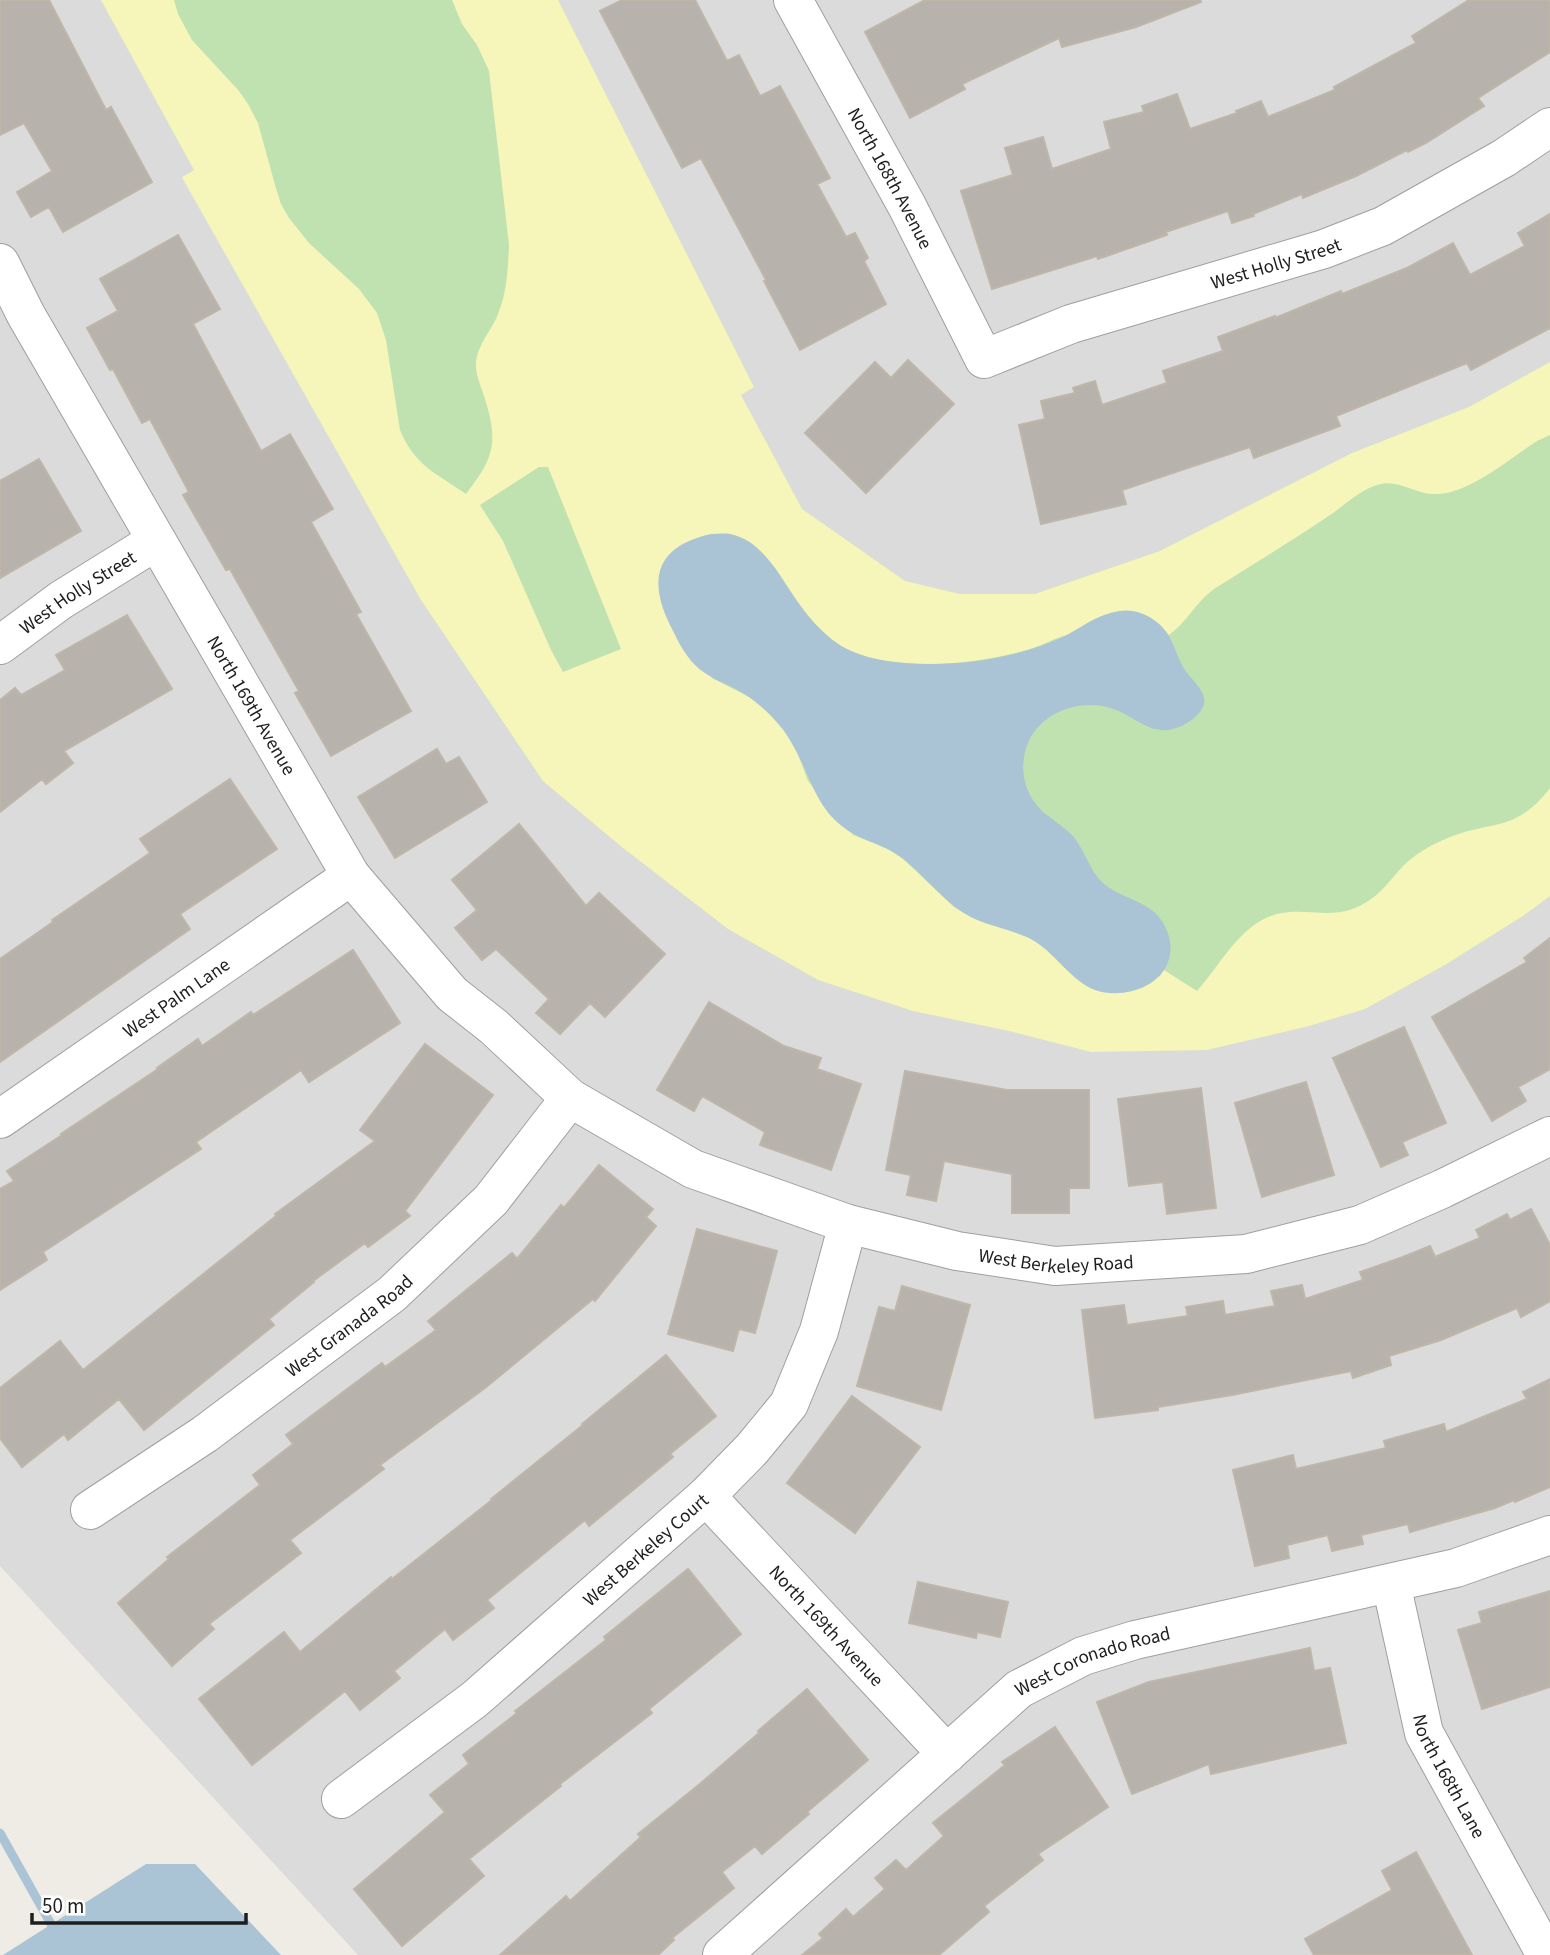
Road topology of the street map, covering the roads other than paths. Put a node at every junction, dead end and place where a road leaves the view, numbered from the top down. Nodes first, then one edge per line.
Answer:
1 (801, 3) edge
2 (1550, 127) edge
3 (0, 263) edge
4 (984, 359) joint
5 (156, 541) junction
6 (0, 645) edge
7 (351, 876) junction
8 (570, 1098) junction
9 (0, 1119) edge
10 (1550, 1136) edge
11 (848, 1224) junction
12 (706, 1496) junction
13 (90, 1510) dead end
14 (1550, 1535) edge
15 (1391, 1583) junction
16 (947, 1754) junction
17 (341, 1799) dead end
18 (722, 1955) edge
19 (1546, 1955) edge

1 - 4 street, North 168th Avenue
2 - 4 street, West Holly Street
3 - 5 street, North 169th Avenue
5 - 6 street, West Holly Street
5 - 7 street, North 169th Avenue
7 - 8 street, North 169th Avenue
7 - 9 street, West Palm Lane
8 - 11 street, West Berkeley Road
8 - 13 street, West Granada Road
10 - 11 street, West Berkeley Road
11 - 12 street, West Berkeley Court
12 - 16 street, North 169th Avenue
12 - 17 street, West Berkeley Court
14 - 15 street, West Coronado Road
15 - 16 street, West Coronado Road
15 - 19 street, North 168th Lane
16 - 18 street, West Coronado Road

